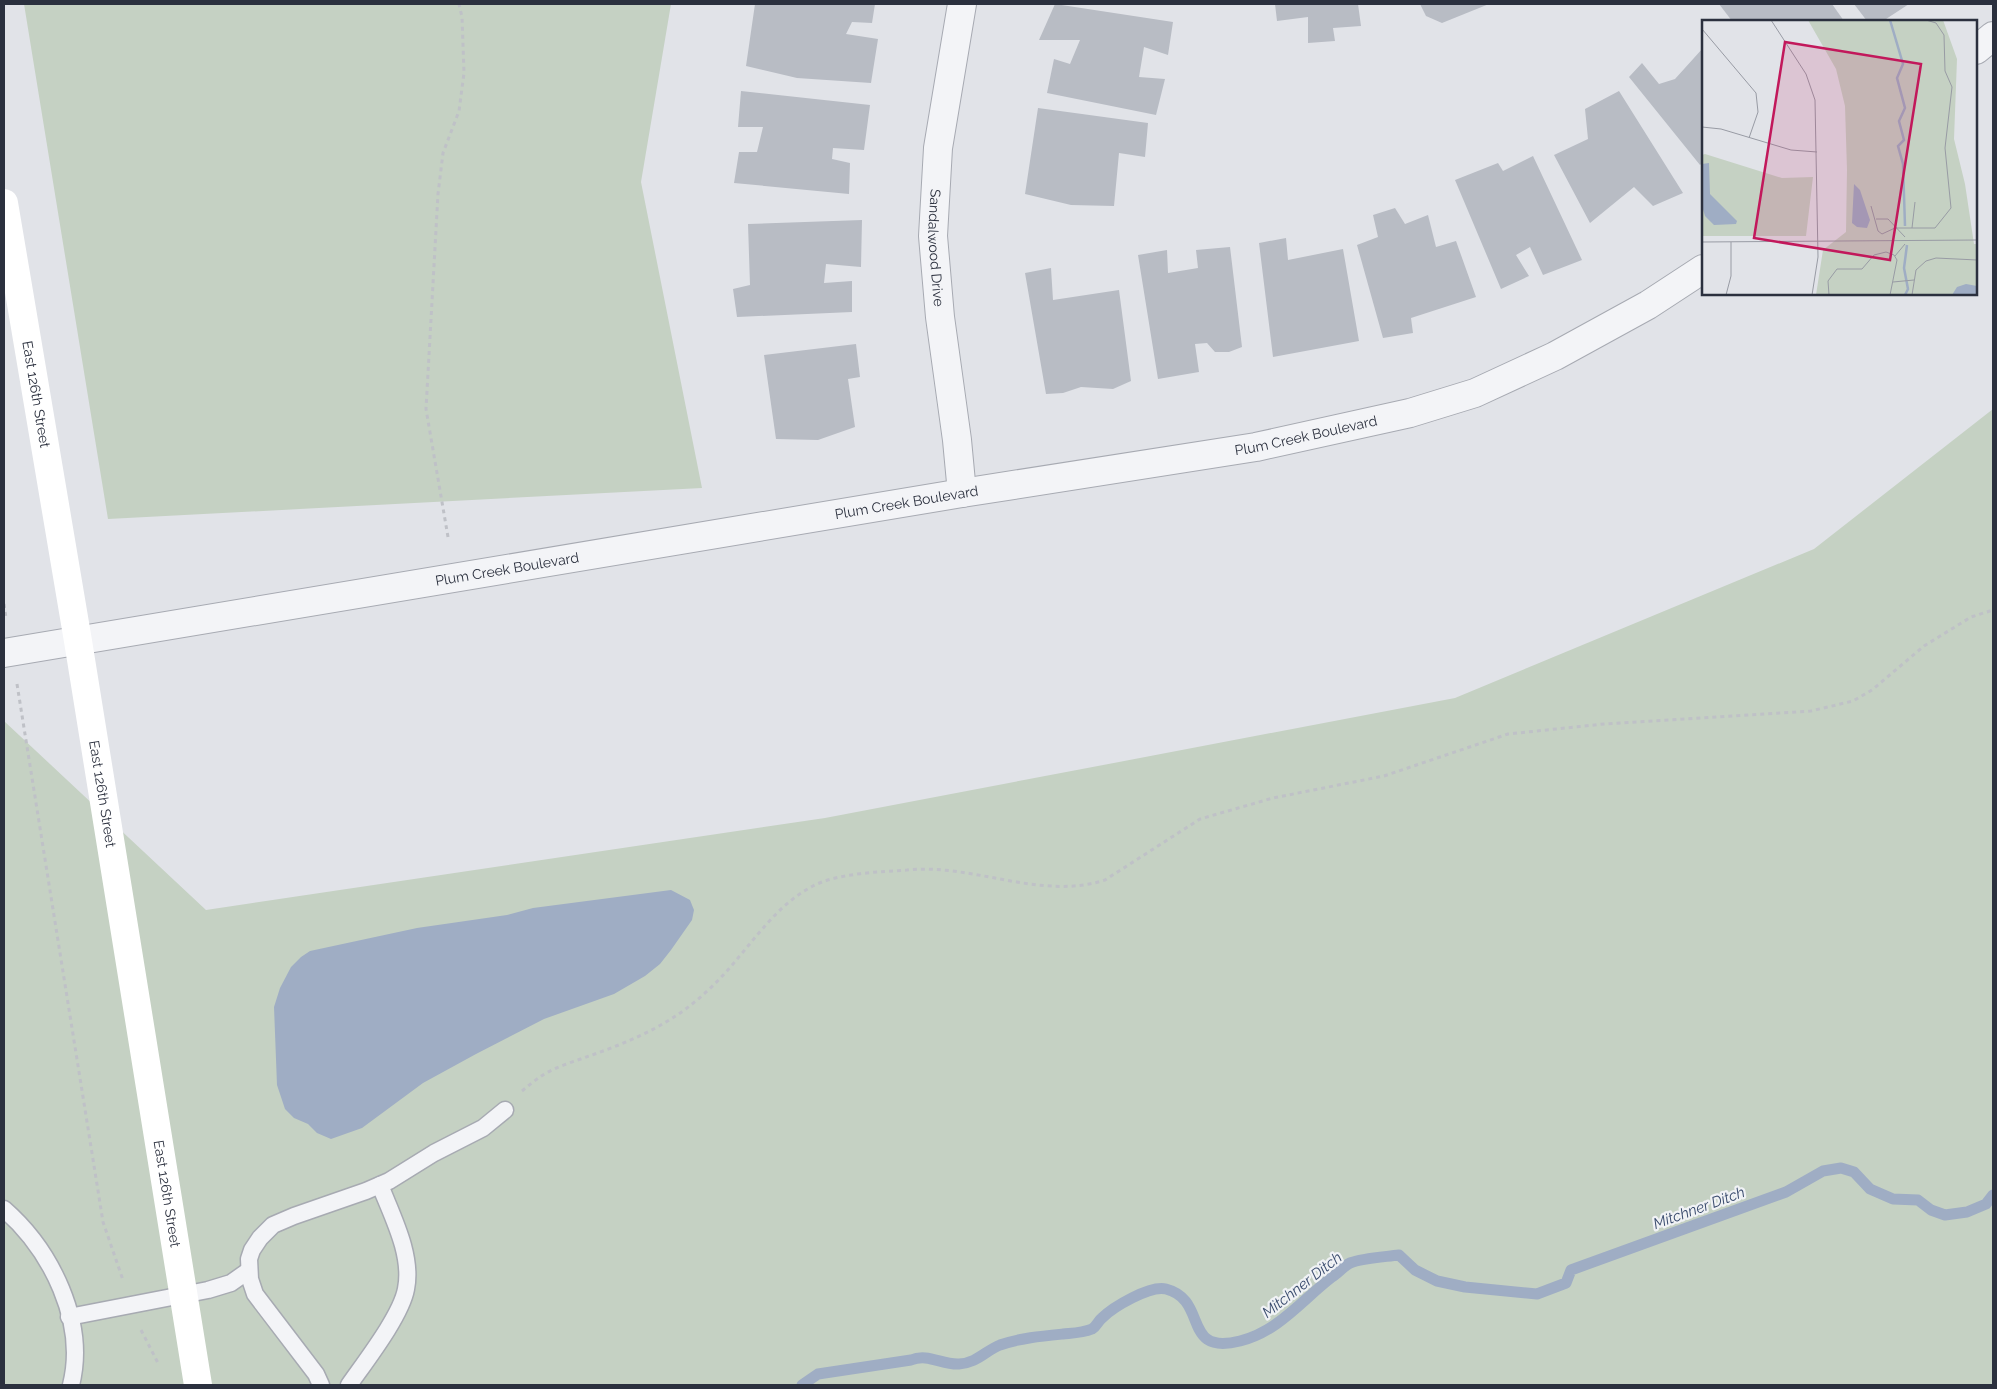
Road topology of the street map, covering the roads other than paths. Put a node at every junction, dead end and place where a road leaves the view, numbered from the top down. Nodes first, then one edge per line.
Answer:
1 (962, 4) edge
2 (1993, 36) edge
3 (1977, 49) edge
4 (4, 203) edge
5 (1702, 269) edge
6 (962, 493) junction
7 (78, 641) junction
8 (8, 653) edge
9 (505, 1110) road end
10 (380, 1185) junction
11 (4, 1209) edge
12 (248, 1271) junction
13 (183, 1295) junction
14 (69, 1317) junction
15 (197, 1379) edge
16 (71, 1385) edge
17 (321, 1385) edge
18 (349, 1385) edge

1 - 6 street, Sandalwood Drive
2 - 3 street
4 - 7 street, East 126th Street
5 - 6 street, Plum Creek Boulevard
6 - 7 street, Plum Creek Boulevard
7 - 8 street, Plum Creek Boulevard
7 - 13 street, East 126th Street
9 - 10 lane
10 - 12 lane
10 - 18 lane
11 - 14 lane
12 - 13 lane
12 - 17 lane
13 - 14 lane
13 - 15 street, East 126th Street
14 - 16 lane

